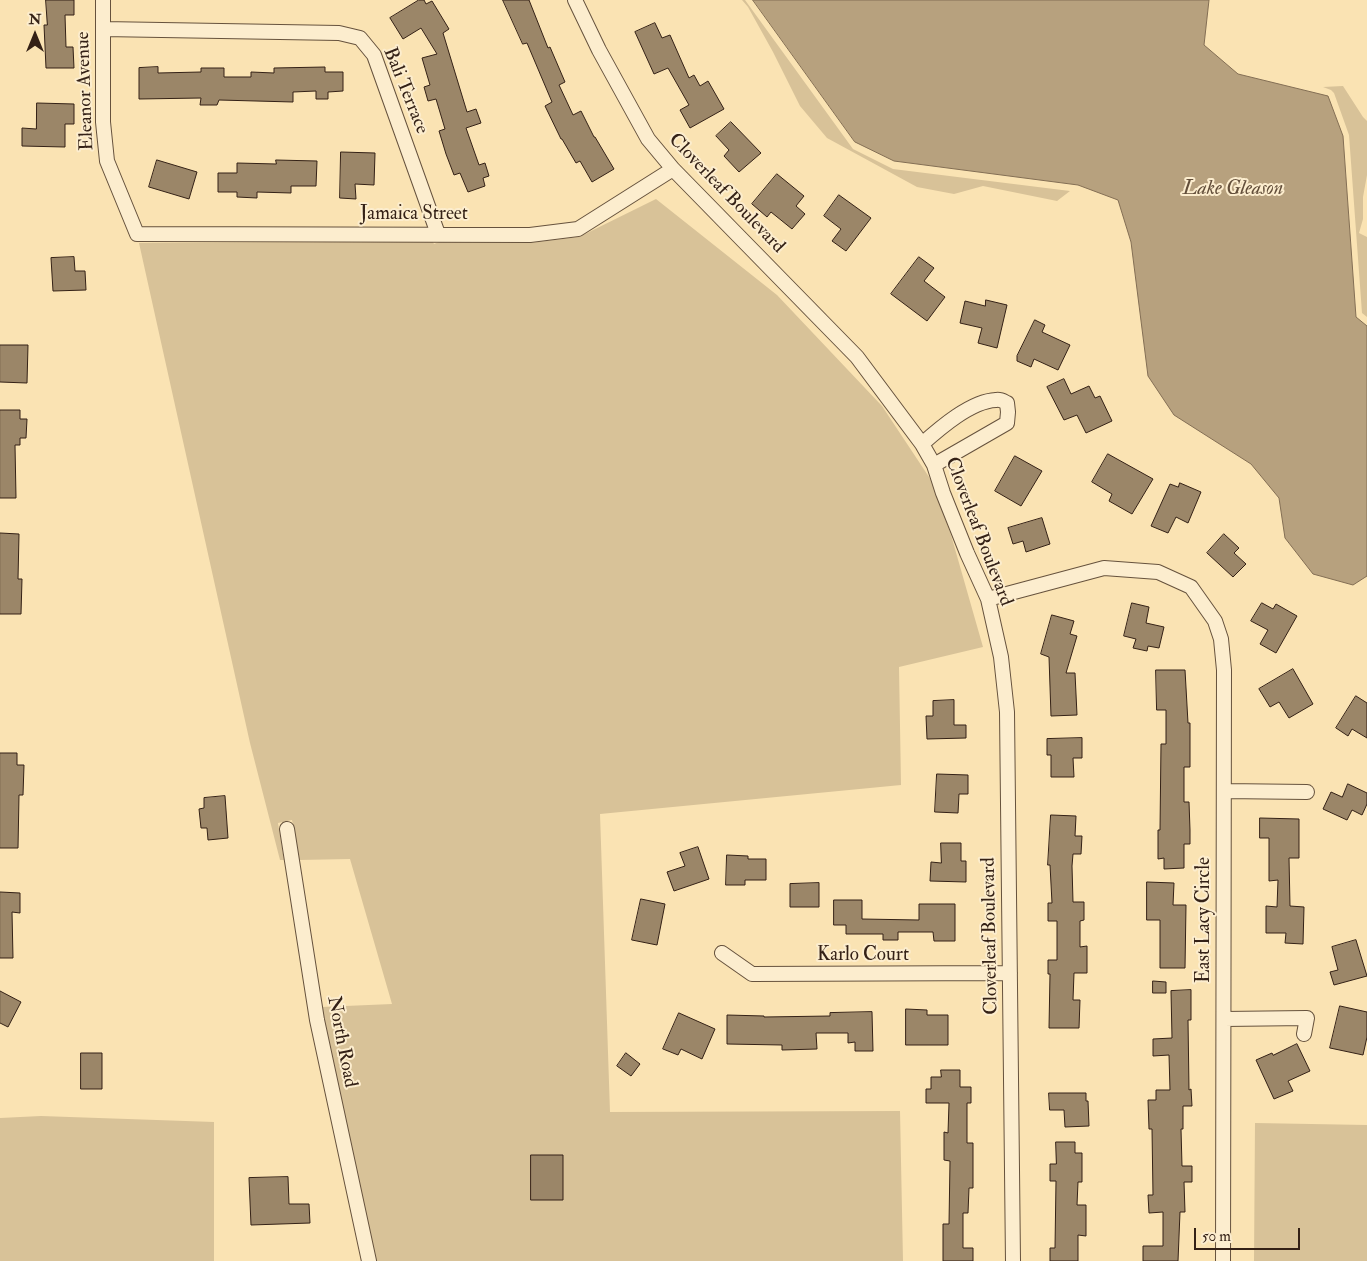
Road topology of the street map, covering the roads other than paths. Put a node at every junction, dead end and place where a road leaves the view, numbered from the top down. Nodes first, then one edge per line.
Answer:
1 (103, 0) edge
2 (575, 0) edge
3 (103, 29) junction
4 (673, 169) junction
5 (137, 234) joint
6 (438, 234) junction
7 (922, 444) junction
8 (934, 465) junction
9 (988, 599) junction
10 (1224, 791) junction
11 (1306, 792) dead end
12 (287, 829) dead end
13 (722, 953) dead end
14 (1010, 972) junction
15 (1224, 1019) junction
16 (1304, 1034) dead end
17 (369, 1261) edge
18 (1013, 1261) edge
19 (1223, 1261) edge

1 - 3 street, Eleanor Avenue
2 - 4 street, Cloverleaf Boulevard
3 - 5 street, Eleanor Avenue
3 - 6 street, Bali Terrace
4 - 6 street, Jamaica Street
4 - 7 street, Cloverleaf Boulevard
5 - 6 street, Jamaica Street
7 - 8 street, Cloverleaf Boulevard
7 - 8 street
8 - 9 street, Cloverleaf Boulevard
9 - 10 street, East Lacy Circle
9 - 14 street, Cloverleaf Boulevard
10 - 11 street
10 - 15 street, East Lacy Circle
12 - 17 street, North Road
13 - 14 street, Karlo Court
14 - 18 street, Cloverleaf Boulevard
15 - 16 street
15 - 19 street, East Lacy Circle

